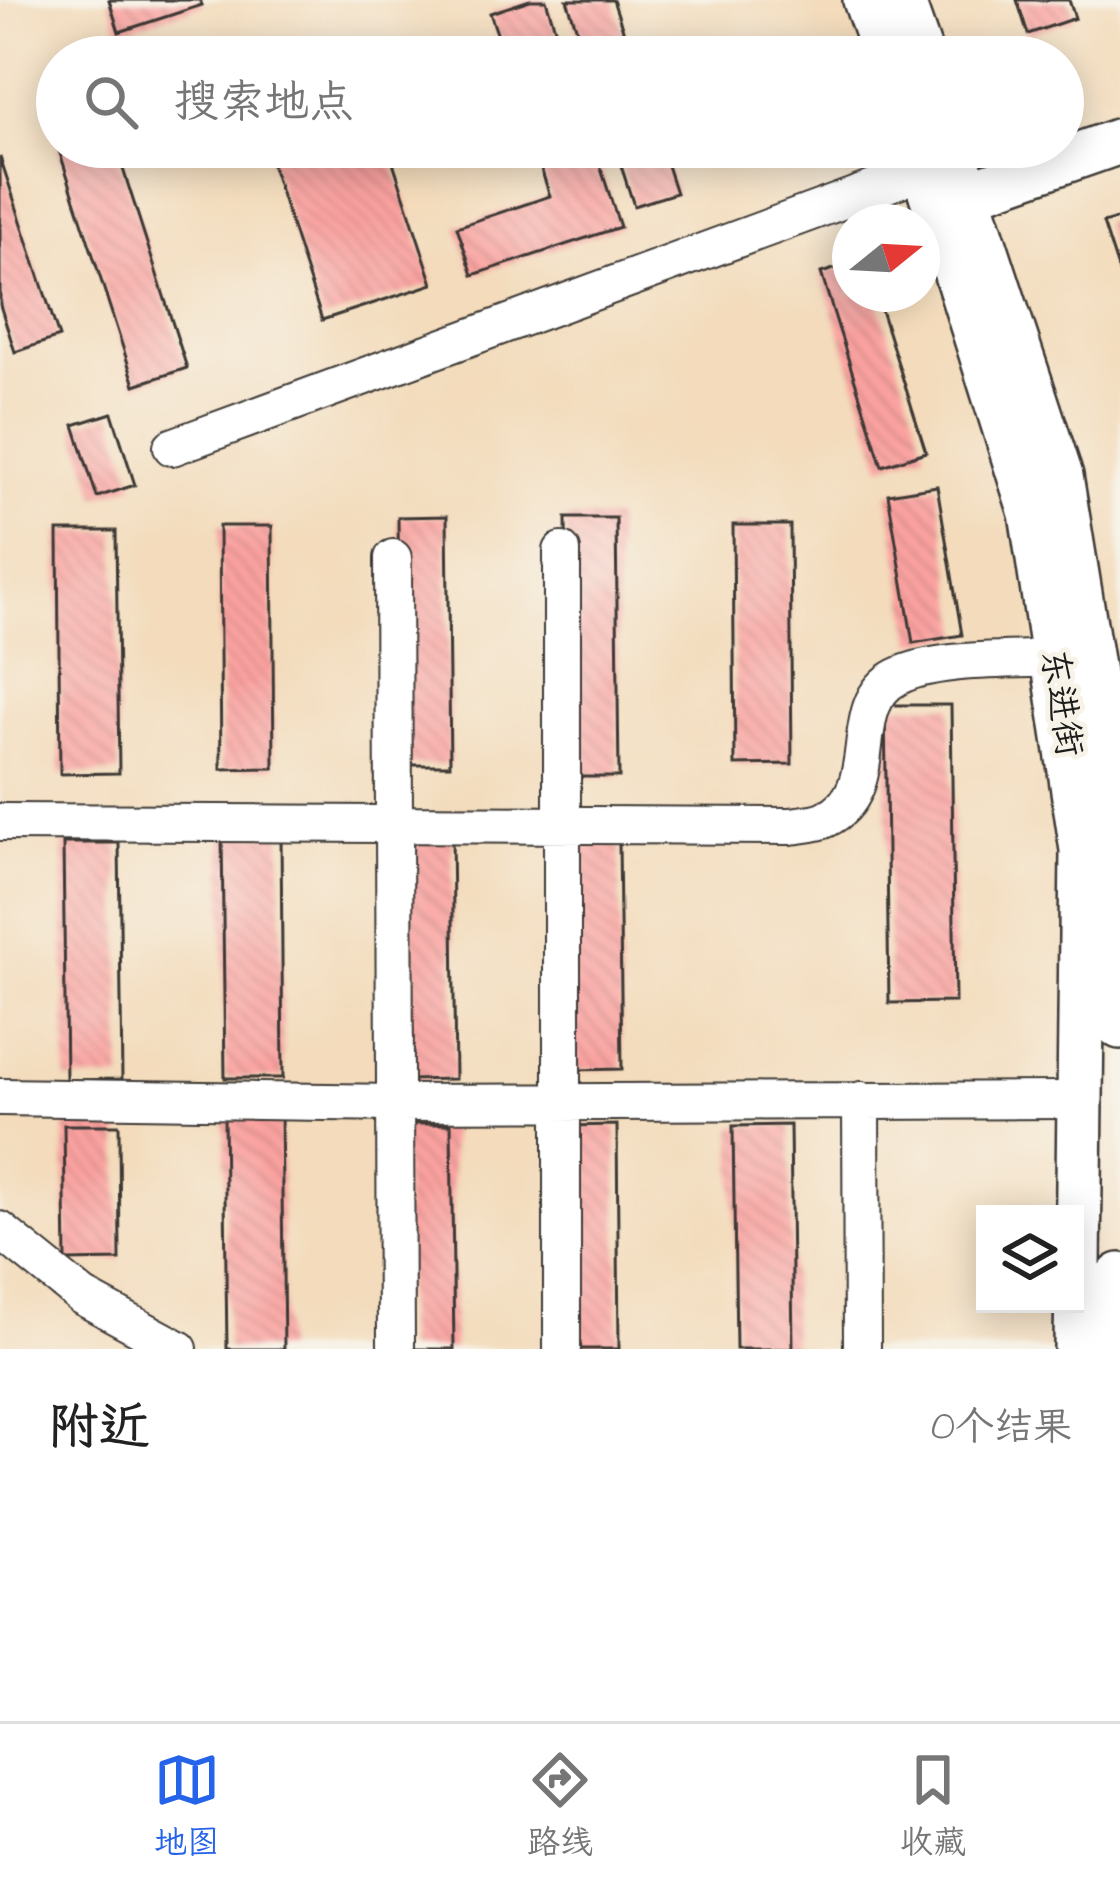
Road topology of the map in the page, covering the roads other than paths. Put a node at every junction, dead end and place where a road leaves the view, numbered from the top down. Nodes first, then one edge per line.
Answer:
1 (866, 0) edge
2 (901, 0) edge
3 (879, 36) edge
4 (914, 36) edge
5 (1120, 118) edge
6 (1084, 130) edge
7 (1120, 141) edge
8 (1084, 148) edge
9 (974, 168) edge
10 (941, 174) edge
11 (172, 447) dead end
12 (562, 551) dead end
13 (393, 558) dead end
14 (1054, 658) junction
15 (0, 822) edge
16 (395, 824) junction
17 (559, 824) junction
18 (1120, 1026) edge
19 (0, 1097) edge
20 (861, 1100) junction
21 (1080, 1100) junction
22 (562, 1102) junction
23 (395, 1103) junction
24 (0, 1230) edge
25 (1120, 1276) edge
26 (179, 1349) edge
27 (395, 1349) edge
28 (562, 1349) edge
29 (862, 1349) edge
30 (1077, 1349) edge
31 (1118, 1349) edge

1 - 3 main road
2 - 4 main road
5 - 6 main road
7 - 8 main road
9 - 10 main road
10 - 11 street
10 - 14 main road, 东进街
10 - 18 main road, 东进街
12 - 17 street
13 - 16 street
14 - 17 street
14 - 21 main road, 东进街
15 - 16 street
16 - 17 street
16 - 23 street
17 - 22 street
19 - 23 street
20 - 21 street
20 - 22 street
20 - 29 street
21 - 30 main road, 东进街
22 - 23 street
22 - 28 street
23 - 27 street
24 - 26 street
25 - 31 main road

